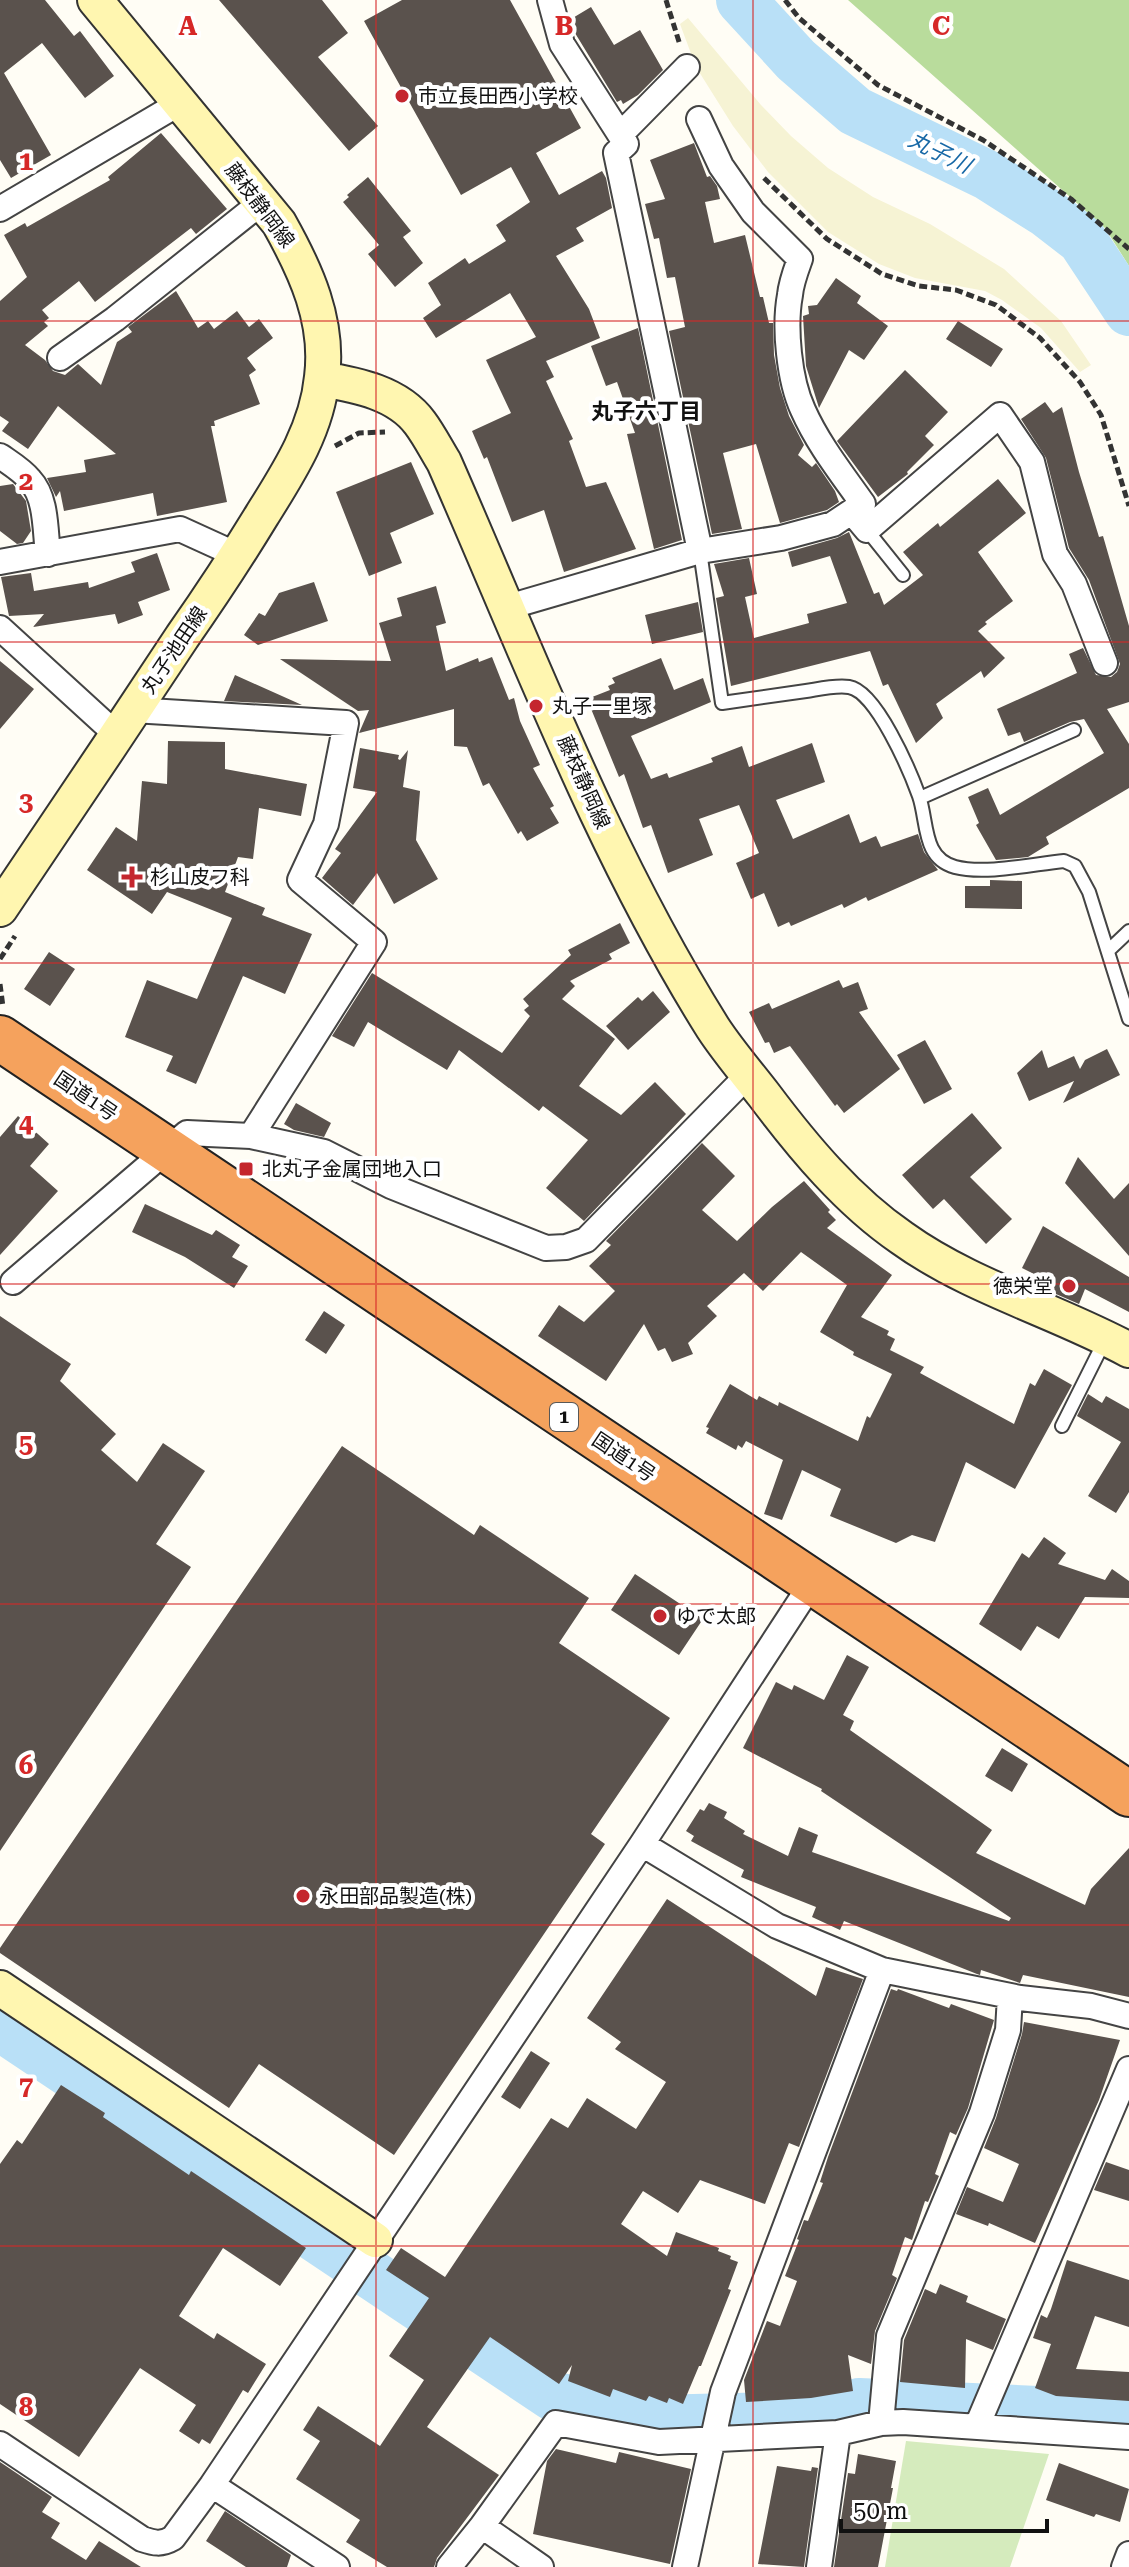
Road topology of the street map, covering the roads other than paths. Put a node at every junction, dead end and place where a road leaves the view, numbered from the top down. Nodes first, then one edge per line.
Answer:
1 (95, 0) edge
2 (550, 0) edge
3 (687, 67) road end
4 (180, 103) junction
5 (699, 119) dead end
6 (621, 134) junction
7 (262, 202) junction
8 (0, 209) edge
9 (60, 358) dead end
10 (322, 379) junction
11 (0, 456) edge
12 (859, 521) junction
13 (700, 551) junction
14 (48, 554) junction
15 (237, 555) junction
16 (0, 562) edge
17 (903, 575) dead end
18 (508, 607) junction
19 (0, 628) edge
20 (1105, 663) dead end
21 (125, 722) junction
22 (1074, 730) dead end
23 (920, 798) junction
24 (9, 921) edge
25 (1129, 931) edge
26 (1109, 950) junction
27 (1129, 1019) edge
28 (2, 1024) edge
29 (748, 1075) junction
30 (251, 1136) junction
31 (165, 1149) junction
32 (13, 1282) dead end
33 (1118, 1344) edge
34 (1062, 1426) dead end
35 (812, 1583) junction
36 (1129, 1794) edge
37 (642, 1844) junction
38 (882, 1970) junction
39 (0, 1988) edge
40 (1010, 1996) junction
41 (1129, 2016) edge
42 (1129, 2069) edge
43 (370, 2249) junction
44 (881, 2423) junction
45 (977, 2426) junction
46 (838, 2433) junction
47 (1129, 2437) edge
48 (713, 2439) junction
49 (0, 2444) edge
50 (212, 2485) junction
51 (482, 2526) junction
52 (1129, 2554) edge
53 (337, 2567) edge
54 (449, 2567) edge
55 (541, 2567) edge
56 (685, 2567) edge
57 (819, 2567) edge
58 (1124, 2567) edge

1 - 4 main road, 藤枝静岡線
2 - 6 street
3 - 6 street
4 - 7 main road, 藤枝静岡線
4 - 8 street
5 - 12 street
6 - 13 street
7 - 9 street
7 - 10 main road, 藤枝静岡線
10 - 15 main road, 丸子池田線
10 - 18 main road, 藤枝静岡線
11 - 14 street
12 - 13 street
12 - 17 lane
12 - 20 street
13 - 18 street
13 - 23 lane
14 - 15 street
14 - 16 street
15 - 21 main road, 丸子池田線
18 - 29 main road, 藤枝静岡線
19 - 21 street
21 - 24 main road, 丸子池田線
21 - 30 street
22 - 23 lane
23 - 26 lane
25 - 26 lane
26 - 27 lane
28 - 31 highway, 国道1号 / 1
29 - 30 street
29 - 33 main road, 藤枝静岡線
30 - 31 street
31 - 32 street
31 - 35 highway, 国道1号 / 1
33 - 34 lane
35 - 36 highway, 国道1号 / 1
35 - 37 street
37 - 38 street
37 - 43 street
38 - 40 street
38 - 48 street
39 - 43 main road
40 - 41 street
40 - 44 street
42 - 45 street
43 - 50 street
44 - 45 street
44 - 46 street
45 - 47 street
46 - 48 street
46 - 57 street
48 - 51 street
48 - 56 street
49 - 50 street
50 - 53 street
51 - 54 street
51 - 55 street
52 - 58 street

